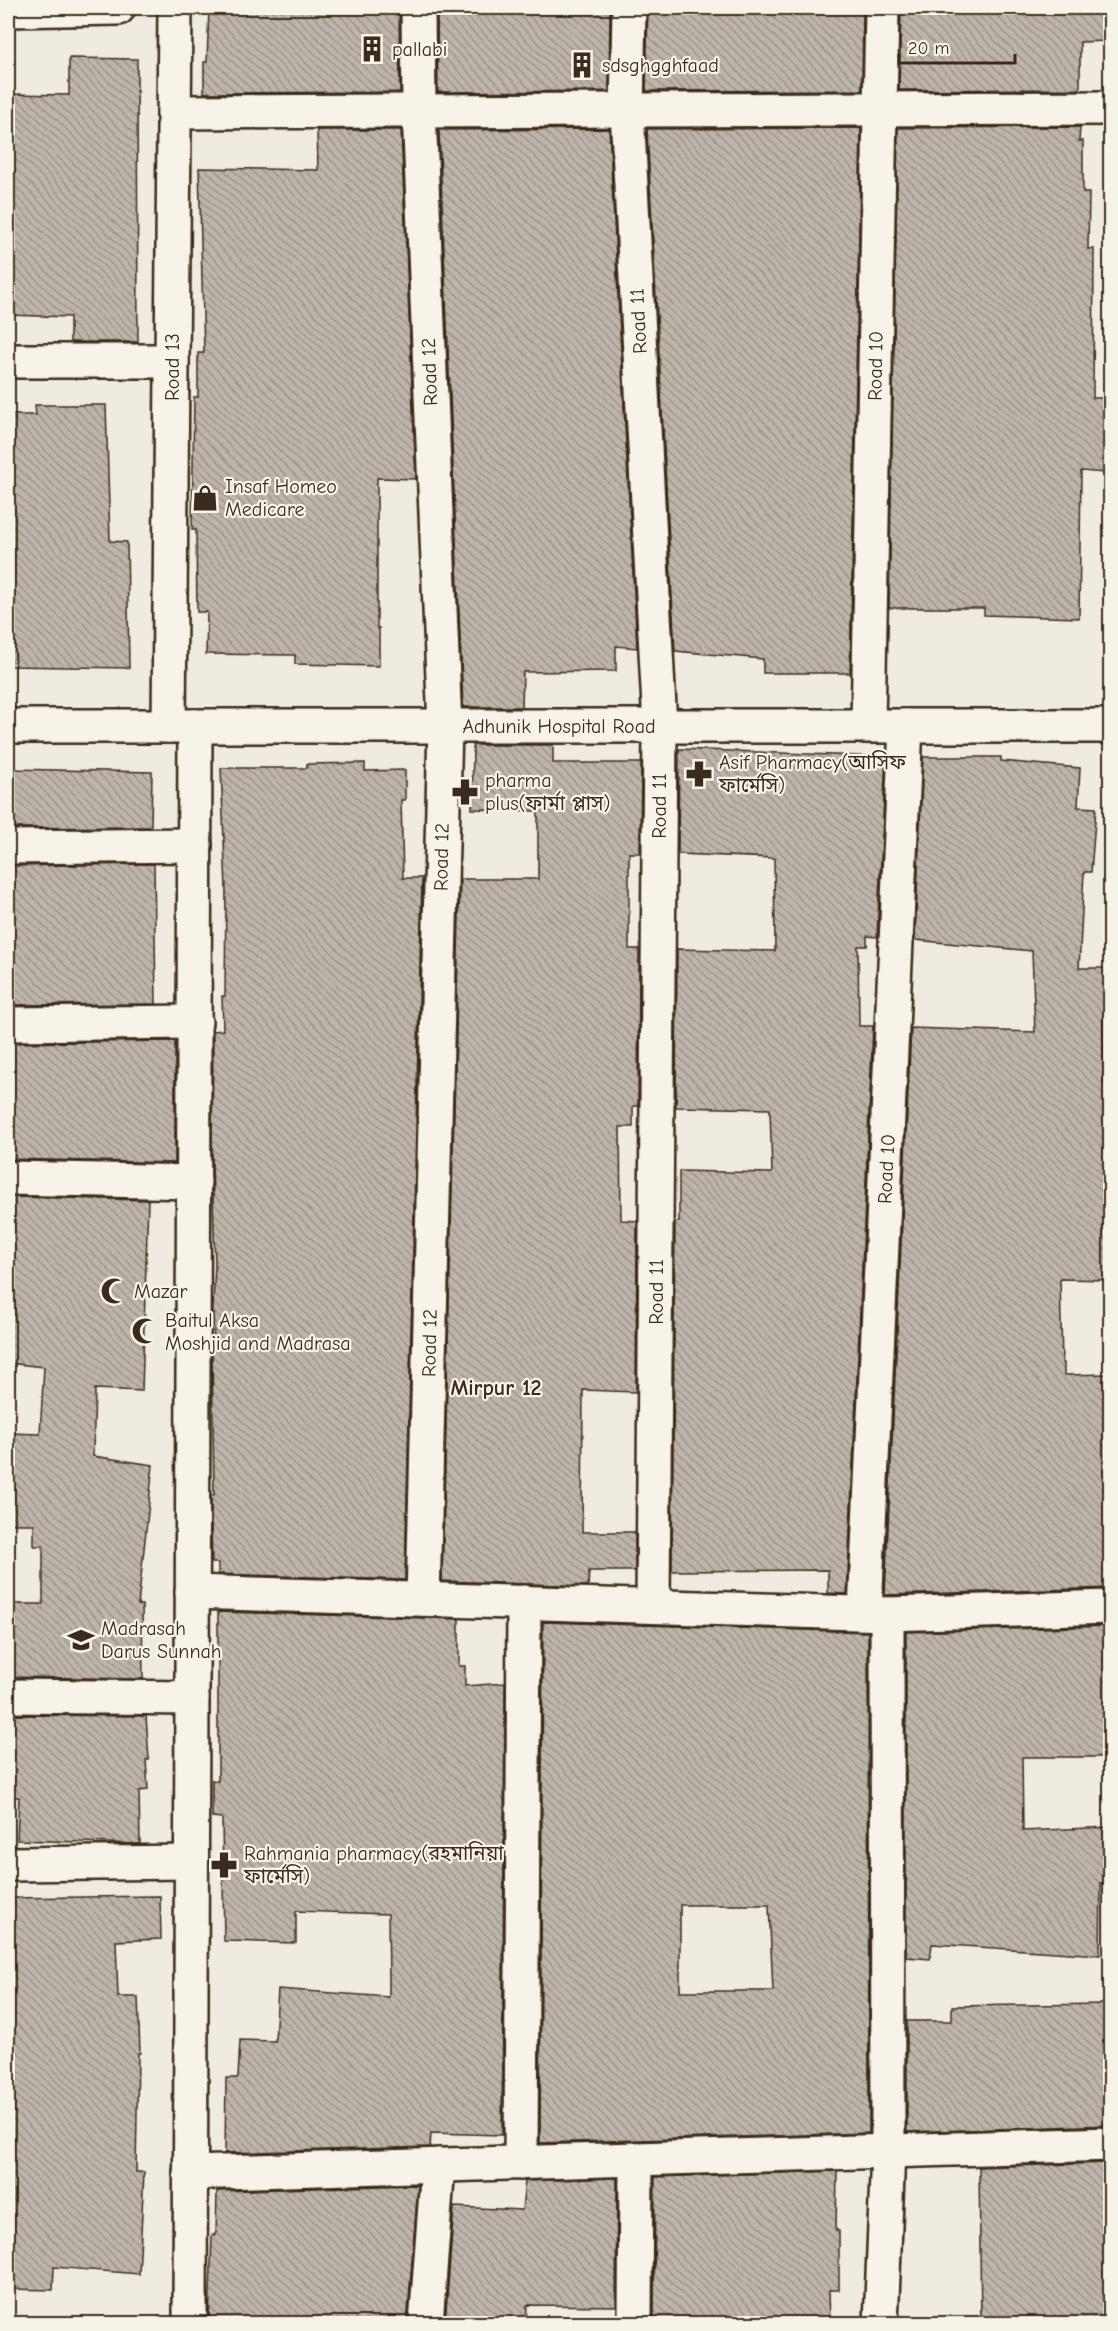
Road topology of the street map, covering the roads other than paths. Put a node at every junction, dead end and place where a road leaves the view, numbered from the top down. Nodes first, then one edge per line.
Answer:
1 (118, 8) edge
2 (175, 8) edge
3 (418, 8) edge
4 (629, 8) edge
5 (882, 8) edge
6 (8, 10) edge
7 (1110, 108) edge
8 (880, 109) junction
9 (419, 111) junction
10 (627, 111) junction
11 (174, 112) junction
12 (8, 361) edge
13 (172, 361) junction
14 (868, 725) junction
15 (8, 726) edge
16 (182, 726) junction
17 (445, 726) junction
18 (660, 726) junction
19 (906, 726) junction
20 (1110, 726) edge
21 (195, 845) junction
22 (8, 847) edge
23 (195, 1022) junction
24 (8, 1024) edge
25 (8, 1178) edge
26 (194, 1182) junction
27 (192, 1593) junction
28 (423, 1599) junction
29 (524, 1602) junction
30 (653, 1606) junction
31 (1110, 1607) edge
32 (876, 1613) junction
33 (8, 1696) edge
34 (192, 1698) junction
35 (191, 1862) junction
36 (8, 1864) edge
37 (1110, 2144) edge
38 (888, 2151) junction
39 (636, 2158) junction
40 (521, 2163) junction
41 (438, 2165) junction
42 (190, 2173) junction
43 (190, 2324) edge
44 (426, 2324) edge
45 (635, 2324) edge
46 (881, 2324) edge

1 - 6 street
2 - 11 street, Road 13
3 - 9 street, Road 12
4 - 10 street, Road 11
5 - 8 street, Road 10
7 - 8 street
8 - 10 street
8 - 14 street, Road 10
9 - 10 street
9 - 11 street
9 - 17 street, Road 12
10 - 18 street, Road 11
11 - 13 street, Road 13
12 - 13 street
13 - 16 street, Road 13
14 - 18 street, Adhunik Hospital Road
14 - 19 street, Adhunik Hospital Road
15 - 16 street, Adhunik Hospital Road
16 - 17 street, Adhunik Hospital Road
16 - 21 street, Road 13
17 - 18 street, Adhunik Hospital Road
17 - 28 street, Road 12
18 - 30 street, Road 11
19 - 20 street, Adhunik Hospital Road
19 - 32 street, Road 10
21 - 22 street
21 - 23 street, Road 13
23 - 24 street
23 - 26 street, Road 13
25 - 26 street
26 - 27 street, Road 13
27 - 28 street
27 - 34 street, Road 13
28 - 29 street
29 - 30 street
29 - 40 street
30 - 32 street
31 - 32 street
32 - 38 street, Road 10
33 - 34 street
34 - 35 street, Road 13
35 - 36 street
35 - 42 street, Road 13
37 - 38 street
38 - 39 street
38 - 46 street, Road 10
39 - 40 street
39 - 45 street
40 - 41 street
41 - 42 street
41 - 44 street
42 - 43 street, Road 13

